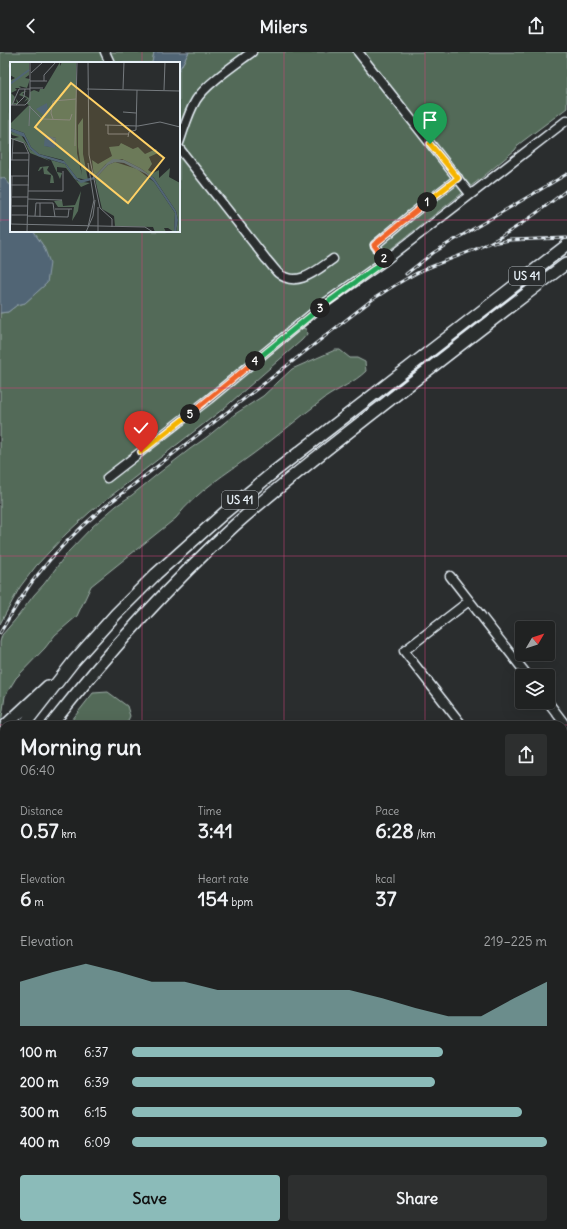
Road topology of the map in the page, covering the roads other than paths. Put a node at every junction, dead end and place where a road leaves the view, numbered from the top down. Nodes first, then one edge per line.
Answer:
1 (105, 52) edge
2 (252, 52) edge
3 (358, 52) edge
4 (110, 62) edge
5 (567, 120) edge
6 (180, 140) edge
7 (180, 149) edge
8 (458, 178) junction
9 (470, 194) junction
10 (567, 245) edge
11 (333, 259) dead end
12 (386, 260) junction
13 (567, 262) edge
14 (107, 478) dead end
15 (450, 576) dead end
16 (469, 601) junction
17 (74, 661) junction
18 (522, 669) edge
19 (553, 709) edge
20 (10, 721) edge
21 (27, 721) edge
22 (54, 721) edge
23 (459, 721) edge
24 (562, 721) edge

1 - 4 street
2 - 6 street
3 - 8 street
5 - 9 street
7 - 11 street
8 - 9 street
8 - 12 street
9 - 12 street
10 - 17 highway, US 41
12 - 14 street
13 - 22 highway, US 41
15 - 16 street
16 - 18 street
16 - 23 street
17 - 20 highway
17 - 21 highway, US 41
19 - 24 street

